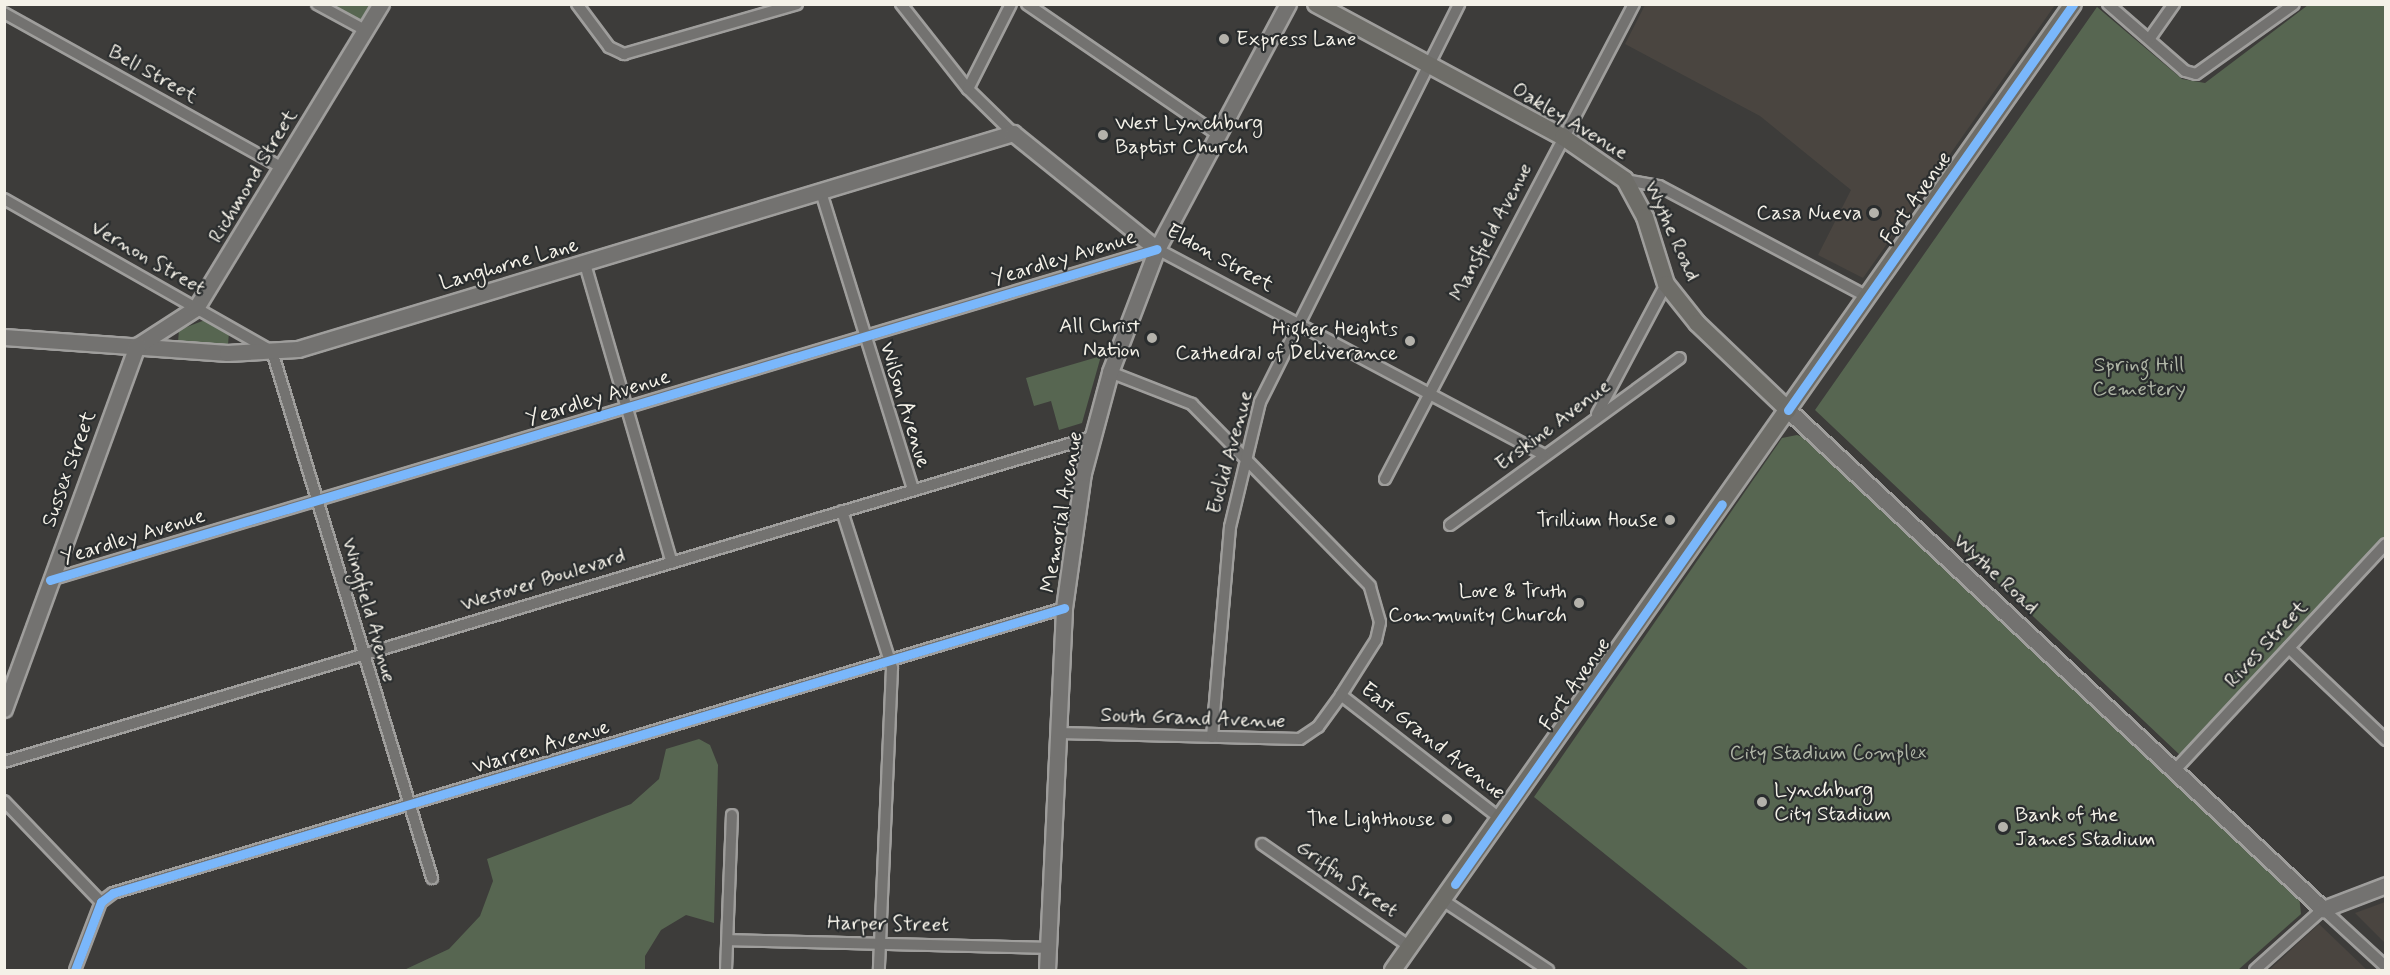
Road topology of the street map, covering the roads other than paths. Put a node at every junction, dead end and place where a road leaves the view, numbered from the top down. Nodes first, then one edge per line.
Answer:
1 (317, 4) edge
2 (381, 4) edge
3 (577, 4) edge
4 (797, 4) edge
5 (900, 4) edge
6 (1011, 4) edge
7 (1027, 4) edge
8 (1288, 4) edge
9 (1316, 4) edge
10 (1459, 4) edge
11 (1634, 4) edge
12 (2073, 4) edge
13 (2108, 4) edge
14 (2174, 4) edge
15 (2294, 4) edge
16 (4, 13) edge
17 (365, 30) junction
18 (2150, 38) junction
19 (1428, 66) junction
20 (968, 88) junction
21 (1013, 133) junction
22 (1217, 134) junction
23 (1563, 137) junction
24 (283, 168) junction
25 (1624, 180) junction
26 (821, 192) junction
27 (4, 199) edge
28 (1157, 249) junction
29 (585, 264) junction
30 (1666, 284) junction
31 (1868, 297) junction
32 (196, 308) junction
33 (1296, 325) junction
34 (4, 337) edge
35 (866, 337) junction
36 (137, 346) junction
37 (272, 351) junction
38 (1680, 357) dead end
39 (1110, 372) junction
40 (1428, 394) junction
41 (628, 408) junction
42 (1788, 410) junction
43 (1596, 415) junction
44 (1092, 436) junction
45 (1544, 455) junction
46 (1245, 458) junction
47 (1385, 479) dead end
48 (913, 490) junction
49 (316, 501) junction
50 (842, 511) junction
51 (1450, 525) dead end
52 (2385, 544) edge
53 (672, 562) junction
54 (50, 580) junction
55 (1064, 608) junction
56 (2289, 648) junction
57 (362, 655) junction
58 (890, 661) junction
59 (1341, 695) junction
60 (4, 709) edge
61 (1059, 733) junction
62 (1212, 737) junction
63 (2385, 740) edge
64 (4, 762) edge
65 (2175, 771) junction
66 (4, 801) edge
67 (407, 806) junction
68 (732, 815) dead end
69 (1501, 819) junction
70 (1262, 844) dead end
71 (432, 878) dead end
72 (2385, 885) edge
73 (1444, 901) junction
74 (101, 902) junction
75 (2323, 909) junction
76 (728, 939) junction
77 (880, 944) junction
78 (1410, 947) junction
79 (1048, 948) junction
80 (2385, 967) edge
81 (75, 970) edge
82 (726, 970) edge
83 (879, 970) edge
84 (1047, 970) edge
85 (1393, 970) edge
86 (1548, 970) edge
87 (2255, 970) edge

1 - 17 street
2 - 17 street, Richmond Street
3 - 4 street
5 - 20 street, Eldon Street
6 - 20 street
7 - 22 street
8 - 22 street, Memorial Avenue
9 - 19 main road, Oakley Avenue
10 - 19 street, Euclid Avenue
11 - 23 street, Mansfield Avenue
12 - 31 main road, Fort Avenue
13 - 18 street
14 - 18 street
15 - 18 street
16 - 24 street, Bell Street
17 - 24 street, Richmond Street
19 - 23 main road, Oakley Avenue
19 - 33 street, Euclid Avenue
20 - 21 street, Eldon Street
21 - 26 street, Langhorne Lane
21 - 28 street, Eldon Street
22 - 28 street, Memorial Avenue
23 - 25 main road, Oakley Avenue
23 - 40 street, Mansfield Avenue
24 - 32 street, Richmond Street
25 - 30 main road, Wythe Road
25 - 31 street, Oakley Avenue
26 - 29 street, Langhorne Lane
26 - 35 street, Wilson Avenue
27 - 32 street, Vernon Street
28 - 33 street, Eldon Street
28 - 35 street, Yeardley Avenue
28 - 39 street, Memorial Avenue
29 - 37 street, Langhorne Lane
29 - 41 street
30 - 42 main road, Wythe Road
30 - 43 street
31 - 42 main road, Fort Avenue
32 - 36 street, Richmond Street
32 - 37 street, Vernon Street
33 - 40 street, Eldon Street
33 - 46 street, Euclid Avenue
34 - 36 street, Langhorne Lane
35 - 41 street, Yeardley Avenue
35 - 48 street, Wilson Avenue
36 - 37 street, Langhorne Lane
36 - 54 street, Sussex Street
37 - 49 street, Wingfield Avenue
38 - 43 street, Erskine Avenue
39 - 44 street, Memorial Avenue
39 - 46 street, South Grand Avenue
40 - 45 street, Eldon Street
40 - 47 street, Mansfield Avenue
41 - 49 street, Yeardley Avenue
41 - 53 street
42 - 65 street, Wythe Road
42 - 69 main road, Fort Avenue
43 - 45 street, Erskine Avenue
44 - 48 street, Westover Boulevard
44 - 55 street, Memorial Avenue
45 - 51 street, Erskine Avenue
46 - 59 street, South Grand Avenue
46 - 62 street, Euclid Avenue
48 - 50 street, Westover Boulevard
49 - 54 street, Yeardley Avenue
49 - 57 street, Wingfield Avenue
50 - 53 street, Westover Boulevard
50 - 58 street
52 - 56 street, Rives Street
53 - 57 street, Westover Boulevard
54 - 60 street, Sussex Street
55 - 58 street, Warren Avenue
55 - 61 street, Memorial Avenue
56 - 63 street
56 - 65 street, Rives Street
57 - 64 street, Westover Boulevard
57 - 67 street, Wingfield Avenue
58 - 67 street, Warren Avenue
58 - 77 street
59 - 62 street, South Grand Avenue
59 - 69 street, East Grand Avenue
61 - 62 street, South Grand Avenue
61 - 79 street, Memorial Avenue
65 - 75 street, Wythe Road
66 - 74 street
67 - 71 street, Wingfield Avenue
67 - 74 street, Warren Avenue
68 - 76 street
69 - 73 main road, Fort Avenue
70 - 78 street, Griffin Street
72 - 75 street
73 - 78 main road, Fort Avenue
73 - 86 street
74 - 81 street
75 - 80 street, Wythe Road
75 - 87 street
76 - 77 street, Harper Street
76 - 82 street
77 - 79 street, Harper Street
77 - 83 street
78 - 85 main road, Fort Avenue
79 - 84 street, Memorial Avenue

